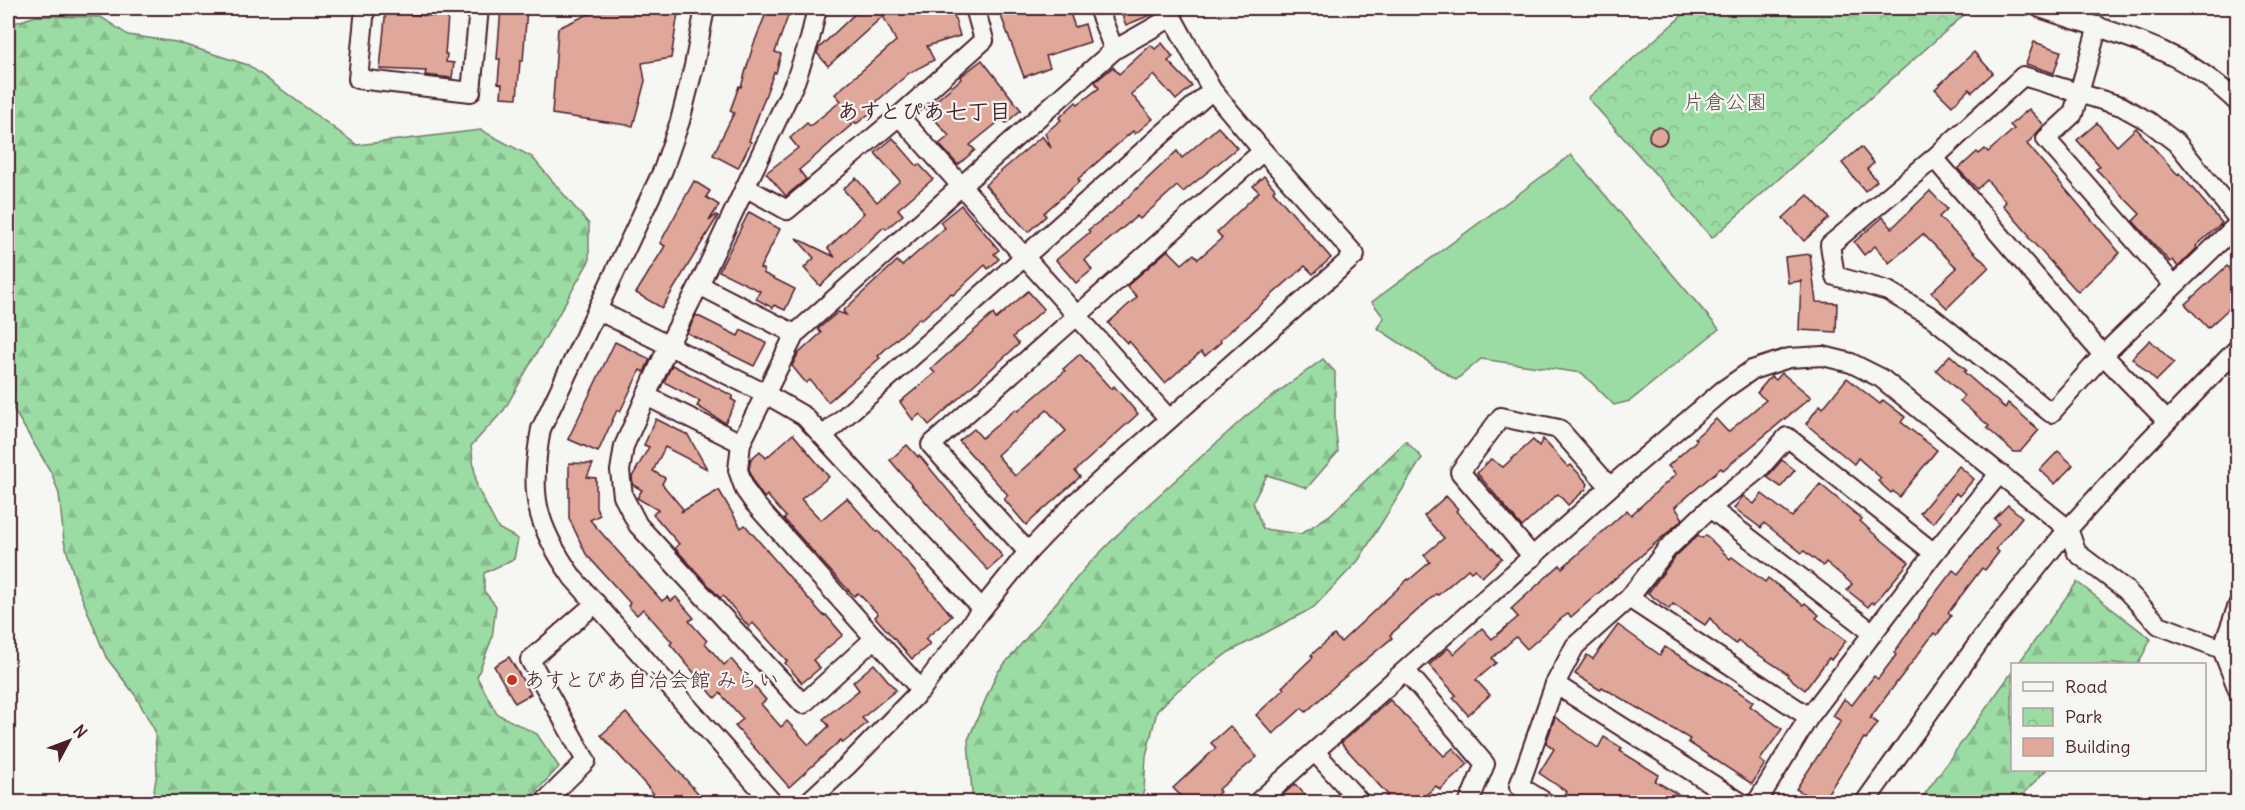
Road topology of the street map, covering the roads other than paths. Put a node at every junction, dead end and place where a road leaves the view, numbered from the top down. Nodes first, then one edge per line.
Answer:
1 (365, 8) edge
2 (479, 8) edge
3 (705, 8) edge
4 (818, 8) edge
5 (975, 8) edge
6 (1098, 8) edge
7 (2040, 8) edge
8 (1170, 12) edge
9 (2098, 26) junction
10 (1114, 50) junction
11 (1212, 90) junction
12 (2078, 92) junction
13 (2238, 103) edge
14 (899, 116) junction
15 (1263, 151) junction
16 (1934, 158) junction
17 (961, 184) junction
18 (747, 188) junction
19 (2238, 221) edge
20 (1025, 255) junction
21 (2173, 284) junction
22 (699, 285) junction
23 (597, 310) junction
24 (1076, 314) junction
25 (795, 334) junction
26 (669, 344) junction
27 (2238, 348) edge
28 (2103, 355) junction
29 (764, 393) junction
30 (646, 396) junction
31 (1169, 419) junction
32 (2167, 421) junction
33 (823, 436) junction
34 (741, 443) junction
35 (2000, 474) junction
36 (1610, 487) junction
37 (1710, 508) junction
38 (2068, 530) junction
39 (1028, 552) junction
40 (1934, 553) junction
41 (1533, 557) junction
42 (1629, 598) junction
43 (596, 603) junction
44 (2238, 605) edge
45 (982, 609) junction
46 (1873, 633) junction
47 (875, 639) junction
48 (2229, 658) edge
49 (1406, 671) junction
50 (1556, 684) junction
51 (921, 690) junction
52 (2238, 690) edge
53 (1809, 717) junction
54 (1315, 752) junction
55 (544, 802) edge
56 (772, 802) edge
57 (808, 802) edge
58 (1258, 802) edge
59 (1360, 802) edge
60 (1469, 802) edge
61 (1545, 802) edge
62 (1740, 802) edge
63 (1757, 802) edge
64 (1865, 802) edge

1 - 2 street
3 - 23 street
4 - 18 street
5 - 14 street
6 - 10 street
7 - 9 street
8 - 10 street
8 - 11 street
9 - 12 street
9 - 13 street
10 - 17 street
11 - 15 street
11 - 20 street
12 - 16 street
12 - 19 street
12 - 21 street
14 - 17 street
14 - 18 street
15 - 24 street
15 - 31 street
16 - 28 street
16 - 28 street
17 - 20 street
17 - 25 street
18 - 22 street
19 - 21 street
20 - 24 street
20 - 33 street
21 - 28 street
22 - 25 street
22 - 26 street
23 - 26 street
23 - 43 street
24 - 31 street
24 - 39 street
25 - 29 street
26 - 29 street
26 - 30 street
27 - 32 street
28 - 32 street
29 - 33 street
29 - 34 street
30 - 34 street
30 - 47 street
31 - 39 street
32 - 38 street
33 - 45 street
34 - 47 street
35 - 36 street
35 - 38 street
35 - 40 street
36 - 41 street
36 - 41 street
37 - 40 street
37 - 42 street
37 - 46 street
38 - 48 street
38 - 64 street
39 - 45 street
40 - 46 street
41 - 49 street
42 - 50 street
42 - 53 street
43 - 55 street
43 - 56 street
44 - 48 street
45 - 51 street
46 - 53 street
47 - 51 street
48 - 52 street
49 - 54 street
49 - 60 street
50 - 61 street
50 - 62 street
51 - 57 street
53 - 63 street
54 - 58 street
54 - 59 street

